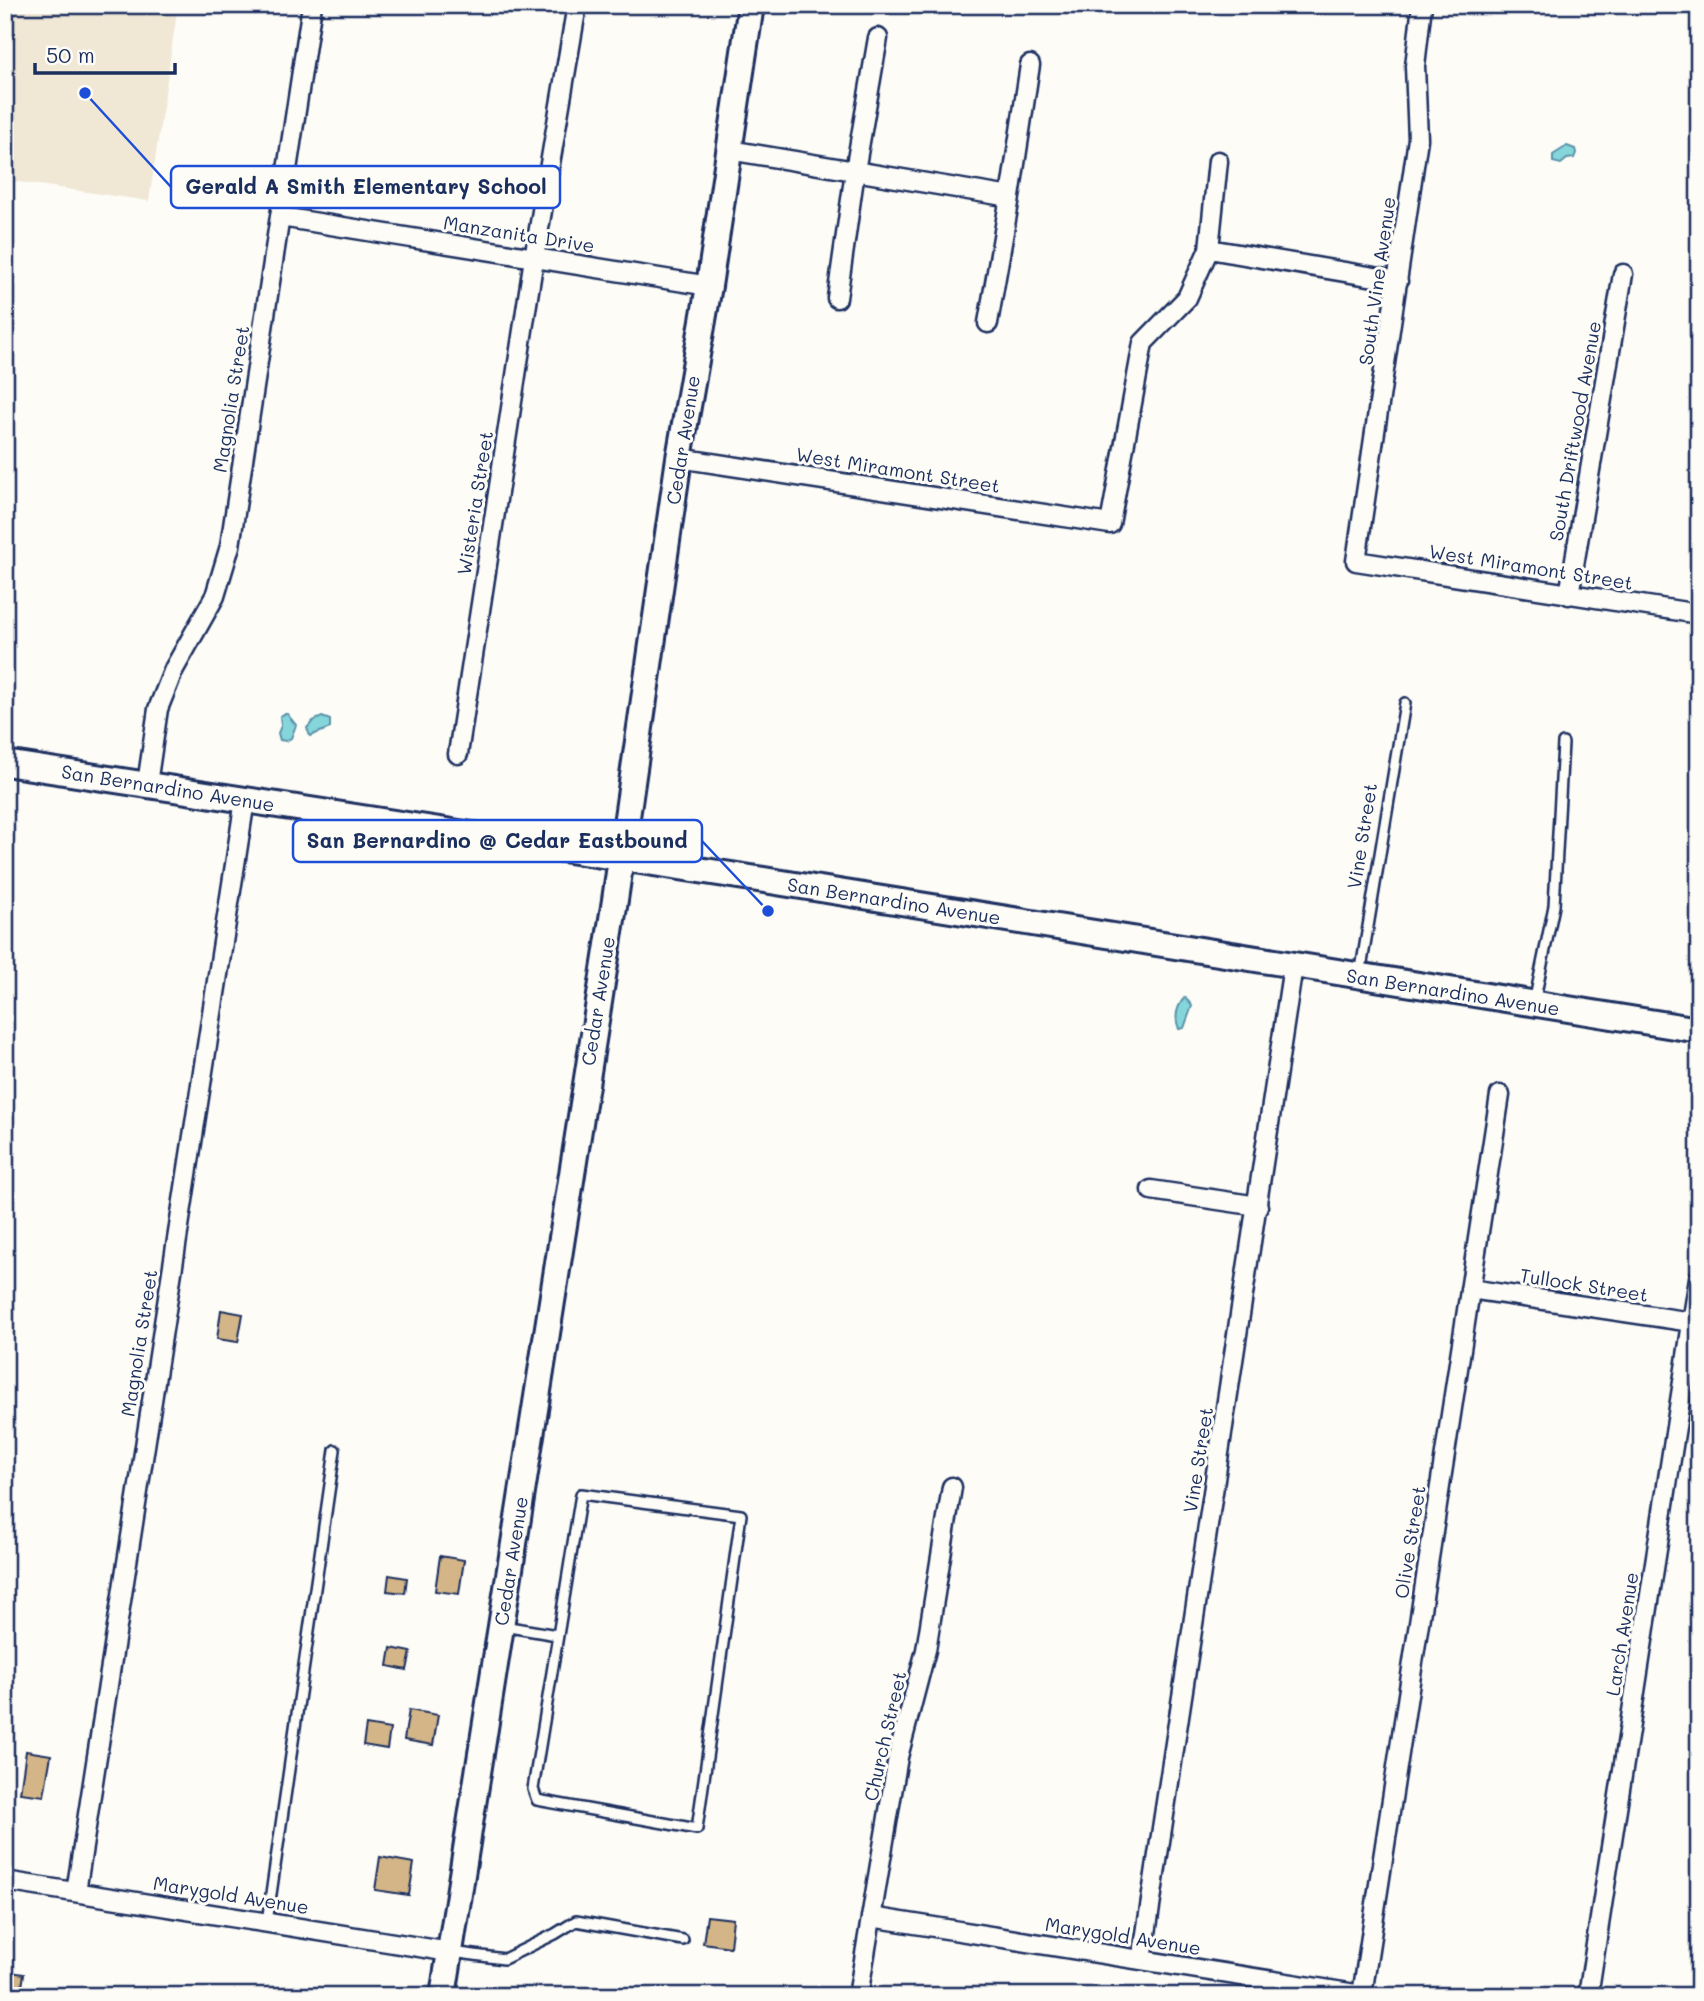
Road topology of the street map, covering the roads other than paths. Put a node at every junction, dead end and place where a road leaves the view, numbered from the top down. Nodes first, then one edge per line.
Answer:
1 (312, 5) edge
2 (577, 5) edge
3 (751, 5) edge
4 (1422, 5) edge
5 (878, 38) dead end
6 (1030, 65) dead end
7 (729, 150) junction
8 (1218, 162) dead end
9 (855, 171) junction
10 (1010, 197) junction
11 (281, 217) junction
12 (1209, 250) junction
13 (534, 258) junction
14 (1623, 274) dead end
15 (1398, 281) junction
16 (709, 286) junction
17 (837, 298) dead end
18 (988, 323) dead end
19 (679, 458) junction
20 (1356, 561) joint
21 (1569, 595) junction
22 (1699, 614) edge
23 (1405, 703) dead end
24 (1563, 743) dead end
25 (458, 754) dead end
26 (5, 762) edge
27 (147, 785) junction
28 (245, 800) junction
29 (621, 858) junction
30 (1293, 966) junction
31 (1360, 977) junction
32 (1534, 1005) junction
33 (1699, 1030) edge
34 (1500, 1095) dead end
35 (1151, 1190) dead end
36 (1258, 1206) junction
37 (1699, 1278) edge
38 (1470, 1289) junction
39 (1692, 1322) junction
40 (335, 1450) dead end
41 (952, 1487) dead end
42 (502, 1626) junction
43 (557, 1634) junction
44 (5, 1881) edge
45 (76, 1892) junction
46 (871, 1917) junction
47 (267, 1922) junction
48 (683, 1940) dead end
49 (450, 1952) junction
50 (1142, 1960) junction
51 (1365, 1995) edge
52 (443, 1996) edge
53 (858, 1996) edge
54 (1587, 1996) edge

1 - 11 street, Magnolia Street
2 - 13 street, Wisteria Street
3 - 7 main road, Cedar Avenue
4 - 15 street, South Vine Avenue
5 - 9 street
6 - 10 street
7 - 9 street
7 - 16 main road, Cedar Avenue
8 - 12 street
9 - 10 street
9 - 17 street
10 - 18 street
11 - 13 street, Manzanita Drive
11 - 27 street, Magnolia Street
12 - 15 street
12 - 19 street, West Miramont Street
13 - 16 street, Manzanita Drive
13 - 25 street, Wisteria Street
14 - 21 street, South Driftwood Avenue
15 - 20 street, South Vine Avenue
16 - 19 main road, Cedar Avenue
19 - 29 main road, Cedar Avenue
20 - 21 street, West Miramont Street
21 - 22 street, West Miramont Street
23 - 31 lane, Vine Street
24 - 32 lane
26 - 27 main road, San Bernardino Avenue
27 - 28 main road, San Bernardino Avenue
28 - 29 main road, San Bernardino Avenue
28 - 45 street, Magnolia Street
29 - 30 main road, San Bernardino Avenue
29 - 42 main road, Cedar Avenue
30 - 31 main road, San Bernardino Avenue
30 - 36 street, Vine Street
31 - 32 main road, San Bernardino Avenue
32 - 33 main road, San Bernardino Avenue
34 - 38 street, Olive Street
35 - 36 street
36 - 50 street, Vine Street
37 - 39 street, Larch Avenue
38 - 39 street, Tullock Street
38 - 51 street, Olive Street
39 - 54 street, Larch Avenue
40 - 47 lane
41 - 46 street, Church Street
42 - 43 lane
42 - 49 main road, Cedar Avenue
43 - 43 lane
44 - 45 street, Marygold Avenue
45 - 47 street, Marygold Avenue
46 - 50 street, Marygold Avenue
46 - 53 street, Church Street
47 - 49 street, Marygold Avenue
48 - 49 lane
49 - 52 main road, Cedar Avenue
50 - 51 street, Marygold Avenue

